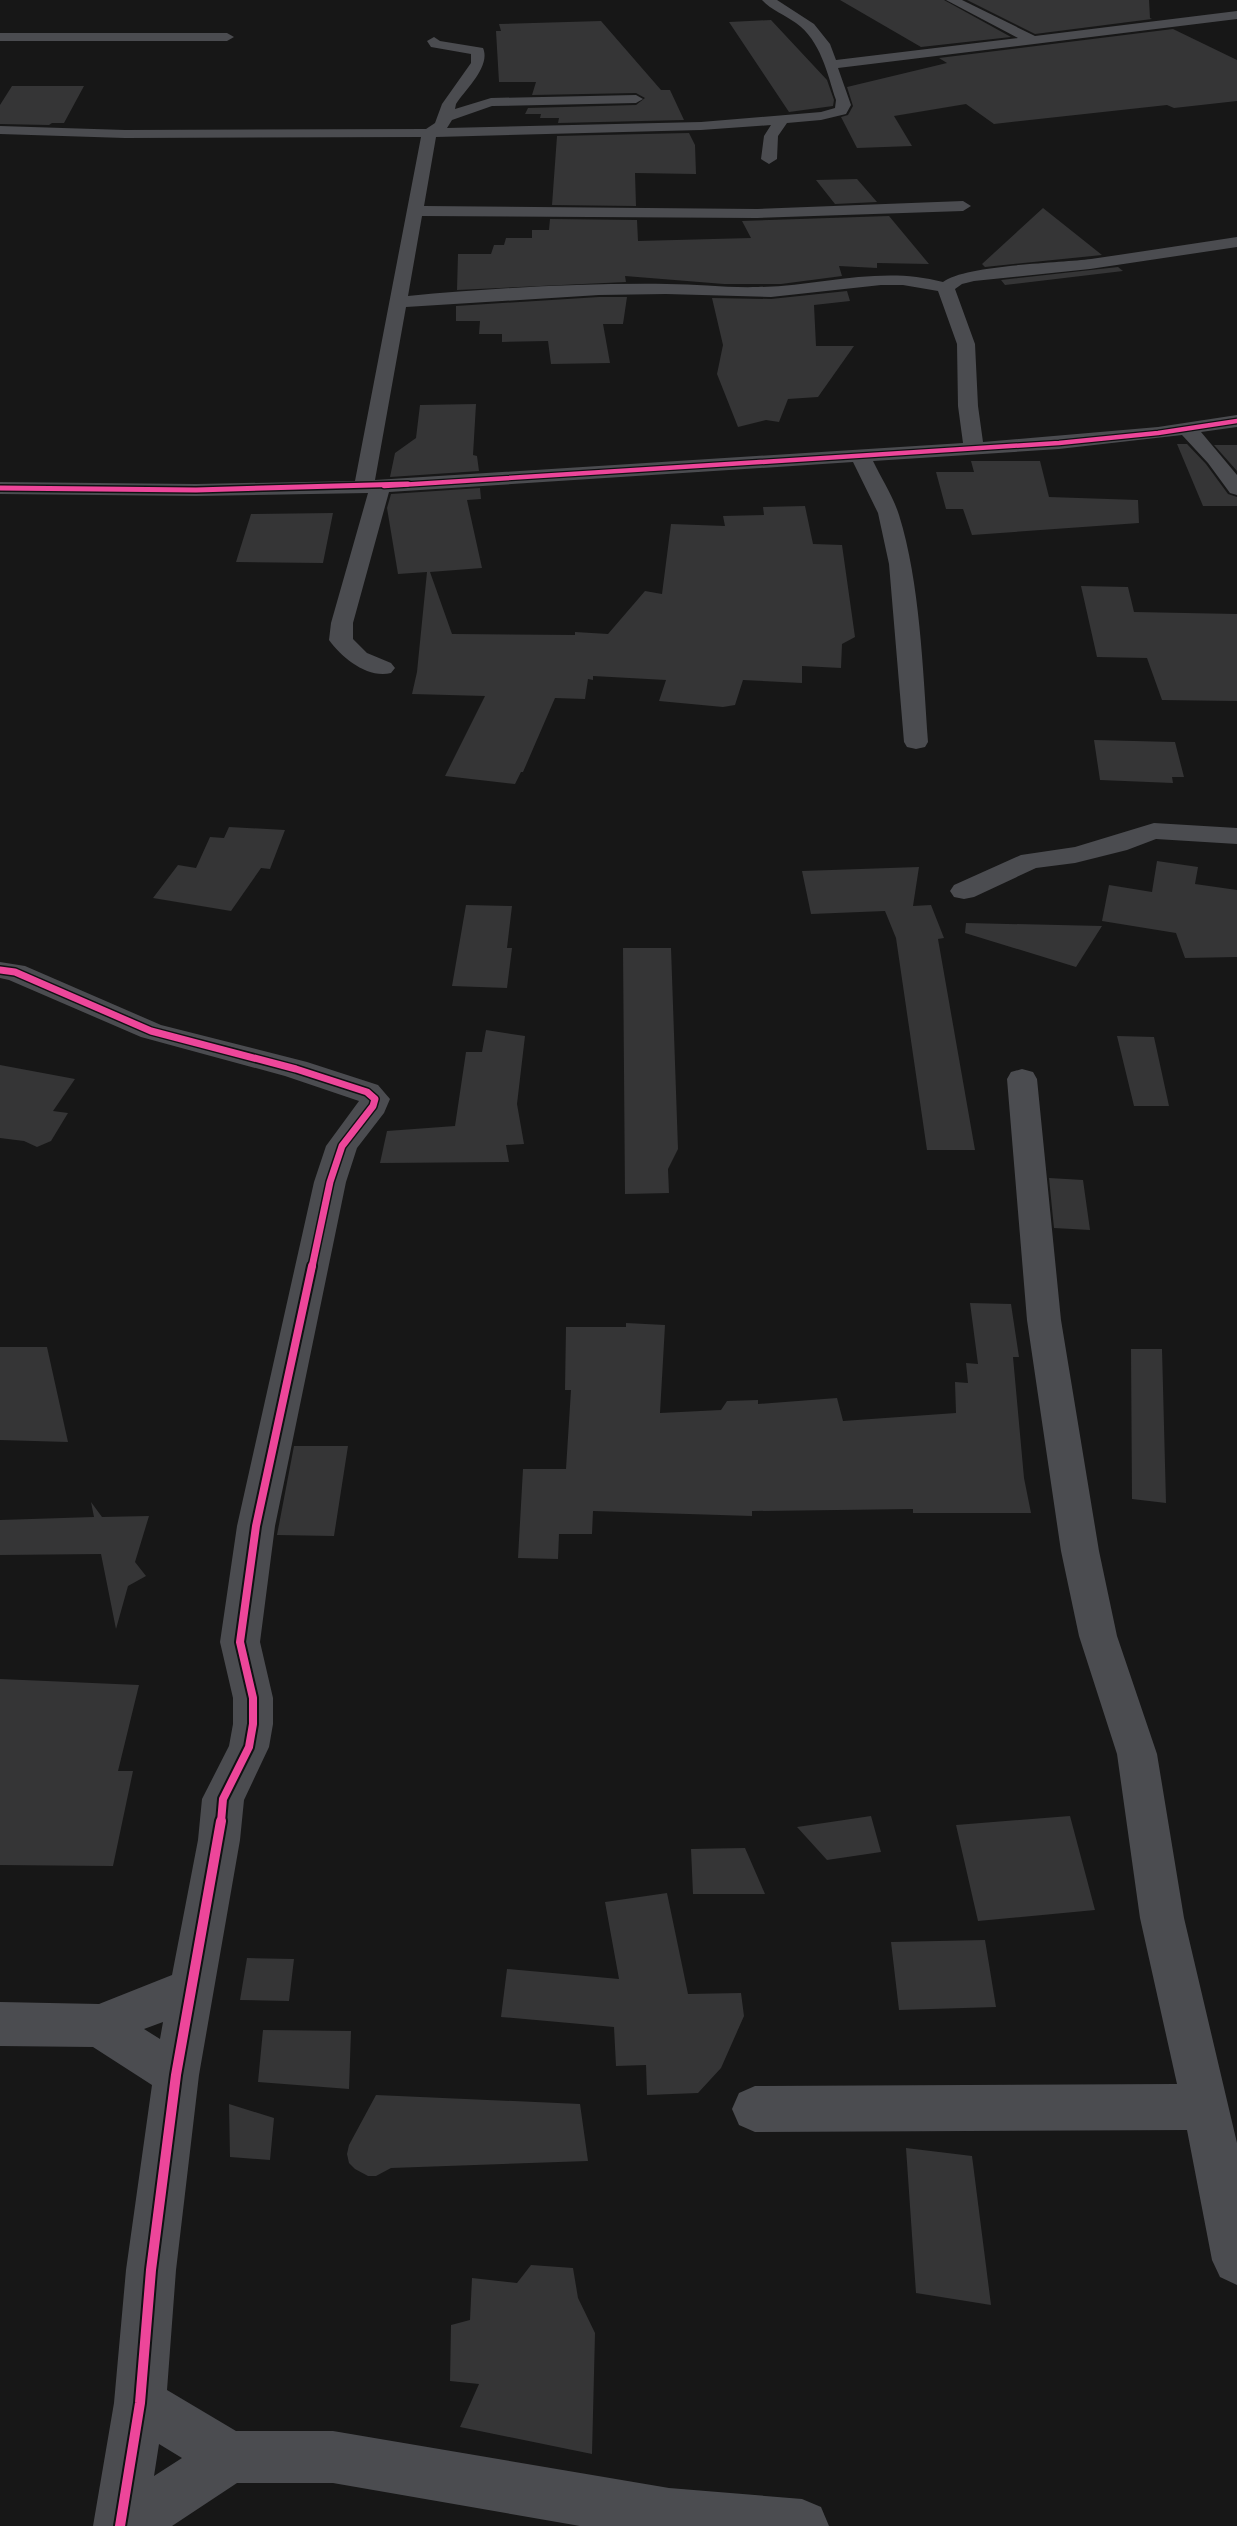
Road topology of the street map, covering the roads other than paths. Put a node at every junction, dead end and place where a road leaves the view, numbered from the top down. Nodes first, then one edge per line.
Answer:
1 (768, 0) edge
2 (952, 0) edge
3 (1233, 18) edge
4 (0, 37) edge
5 (227, 37) dead end
6 (1033, 40) junction
7 (434, 41) dead end
8 (832, 65) junction
9 (636, 99) dead end
10 (446, 117) junction
11 (782, 120) junction
12 (0, 130) edge
13 (429, 132) junction
14 (769, 159) dead end
15 (963, 206) dead end
16 (415, 212) junction
17 (1237, 242) edge
18 (946, 288) junction
19 (398, 303) junction
20 (1237, 421) edge
21 (1186, 428) junction
22 (974, 448) junction
23 (860, 455) junction
24 (372, 486) junction
25 (0, 488) edge
26 (1237, 489) edge
27 (383, 668) dead end
28 (916, 742) dead end
29 (1237, 836) edge
30 (964, 891) dead end
31 (0, 970) edge
32 (1022, 1079) dead end
33 (191, 1989) junction
34 (0, 2024) edge
35 (99, 2026) junction
36 (176, 2074) junction
37 (1204, 2108) junction
38 (755, 2109) dead end
39 (1237, 2260) edge
40 (140, 2403) junction
41 (230, 2457) junction
42 (120, 2526) edge
43 (125, 2526) edge
44 (802, 2526) edge

1 - 8 street
2 - 6 street
3 - 6 street
4 - 5 street
6 - 8 street
7 - 10 street
8 - 11 street
9 - 10 street
10 - 13 street
11 - 13 street
11 - 14 street
12 - 13 street
13 - 16 street
15 - 16 street
16 - 19 street
17 - 18 street
18 - 19 street
18 - 22 street
19 - 24 street
20 - 21 street
21 - 22 street
21 - 26 street
22 - 23 street
23 - 24 street
23 - 28 street
24 - 25 street
24 - 27 street
29 - 30 street
31 - 33 street
32 - 37 street
33 - 35 street
33 - 36 street
34 - 35 street
35 - 36 street
36 - 40 street
37 - 38 street
37 - 39 street
40 - 41 street
40 - 42 street
41 - 43 street
41 - 44 street

